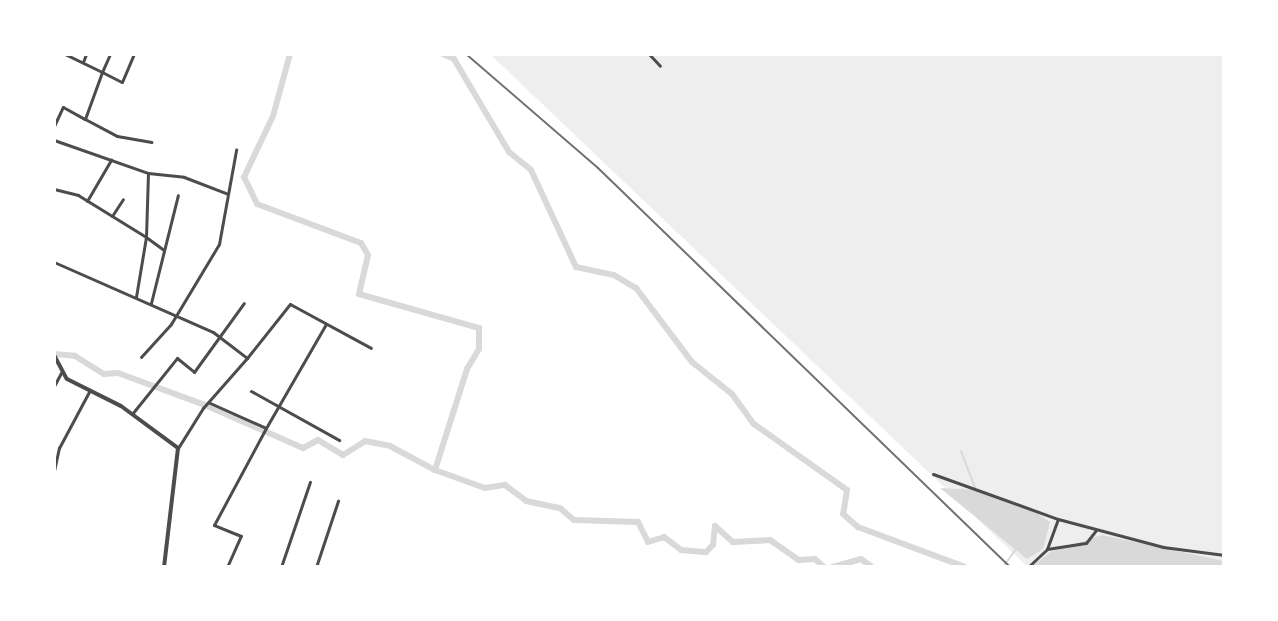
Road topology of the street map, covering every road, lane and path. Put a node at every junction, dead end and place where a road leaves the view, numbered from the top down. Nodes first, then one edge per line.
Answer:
1 (65, 54) edge
2 (86, 54) edge
3 (110, 54) edge
4 (134, 54) edge
5 (649, 54) edge
6 (83, 62) junction
7 (660, 66) dead end
8 (102, 72) junction
9 (54, 106) edge
10 (61, 110) junction
11 (85, 119) junction
12 (54, 126) edge
13 (54, 140) edge
14 (151, 142) dead end
15 (236, 150) dead end
16 (111, 160) junction
17 (148, 173) junction
18 (54, 189) edge
19 (228, 194) junction
20 (178, 195) dead end
21 (123, 199) dead end
22 (87, 201) junction
23 (112, 216) junction
24 (146, 237) junction
25 (164, 250) junction
26 (54, 262) edge
27 (136, 297) junction
28 (151, 303) junction
29 (244, 303) dead end
30 (176, 315) junction
31 (326, 324) junction
32 (222, 339) junction
33 (371, 348) dead end
34 (54, 356) edge
35 (141, 357) dead end
36 (247, 358) junction
37 (61, 373) junction
38 (54, 386) edge
39 (90, 390) junction
40 (251, 391) dead end
41 (210, 403) junction
42 (279, 406) junction
43 (132, 414) junction
44 (266, 428) junction
45 (339, 440) dead end
46 (178, 448) junction
47 (54, 471) edge
48 (933, 474) dead end
49 (310, 482) dead end
50 (338, 501) dead end
51 (1058, 519) junction
52 (1097, 529) junction
53 (1047, 549) junction
54 (1224, 555) edge
55 (164, 567) edge
56 (227, 567) edge
57 (281, 567) edge
58 (316, 567) edge
59 (1028, 567) edge

1 - 6 street
2 - 6 street
3 - 8 street
4 - 8 street
5 - 7 street
6 - 8 street
8 - 11 street
9 - 10 street
10 - 11 street
10 - 12 street
11 - 14 street
13 - 16 street
15 - 19 street
16 - 17 street
16 - 22 street
17 - 19 street
17 - 24 street
18 - 22 street
19 - 30 street
20 - 25 street
21 - 23 street
22 - 23 street
23 - 24 street
24 - 25 street
24 - 27 street
25 - 28 street
26 - 27 street
27 - 28 street
28 - 30 street
29 - 32 street
30 - 32 street
30 - 35 street
31 - 33 street
31 - 36 street
31 - 42 street
32 - 36 street
32 - 43 street
34 - 37 street
36 - 41 street
37 - 38 street
37 - 39 street
39 - 43 street
39 - 47 street
40 - 42 street
41 - 44 street
41 - 46 street
42 - 44 street
42 - 45 street
43 - 46 street
44 - 56 street
46 - 55 street
48 - 51 street
49 - 57 street
50 - 58 street
51 - 52 street
51 - 53 street
52 - 53 street
52 - 54 street
53 - 59 street

